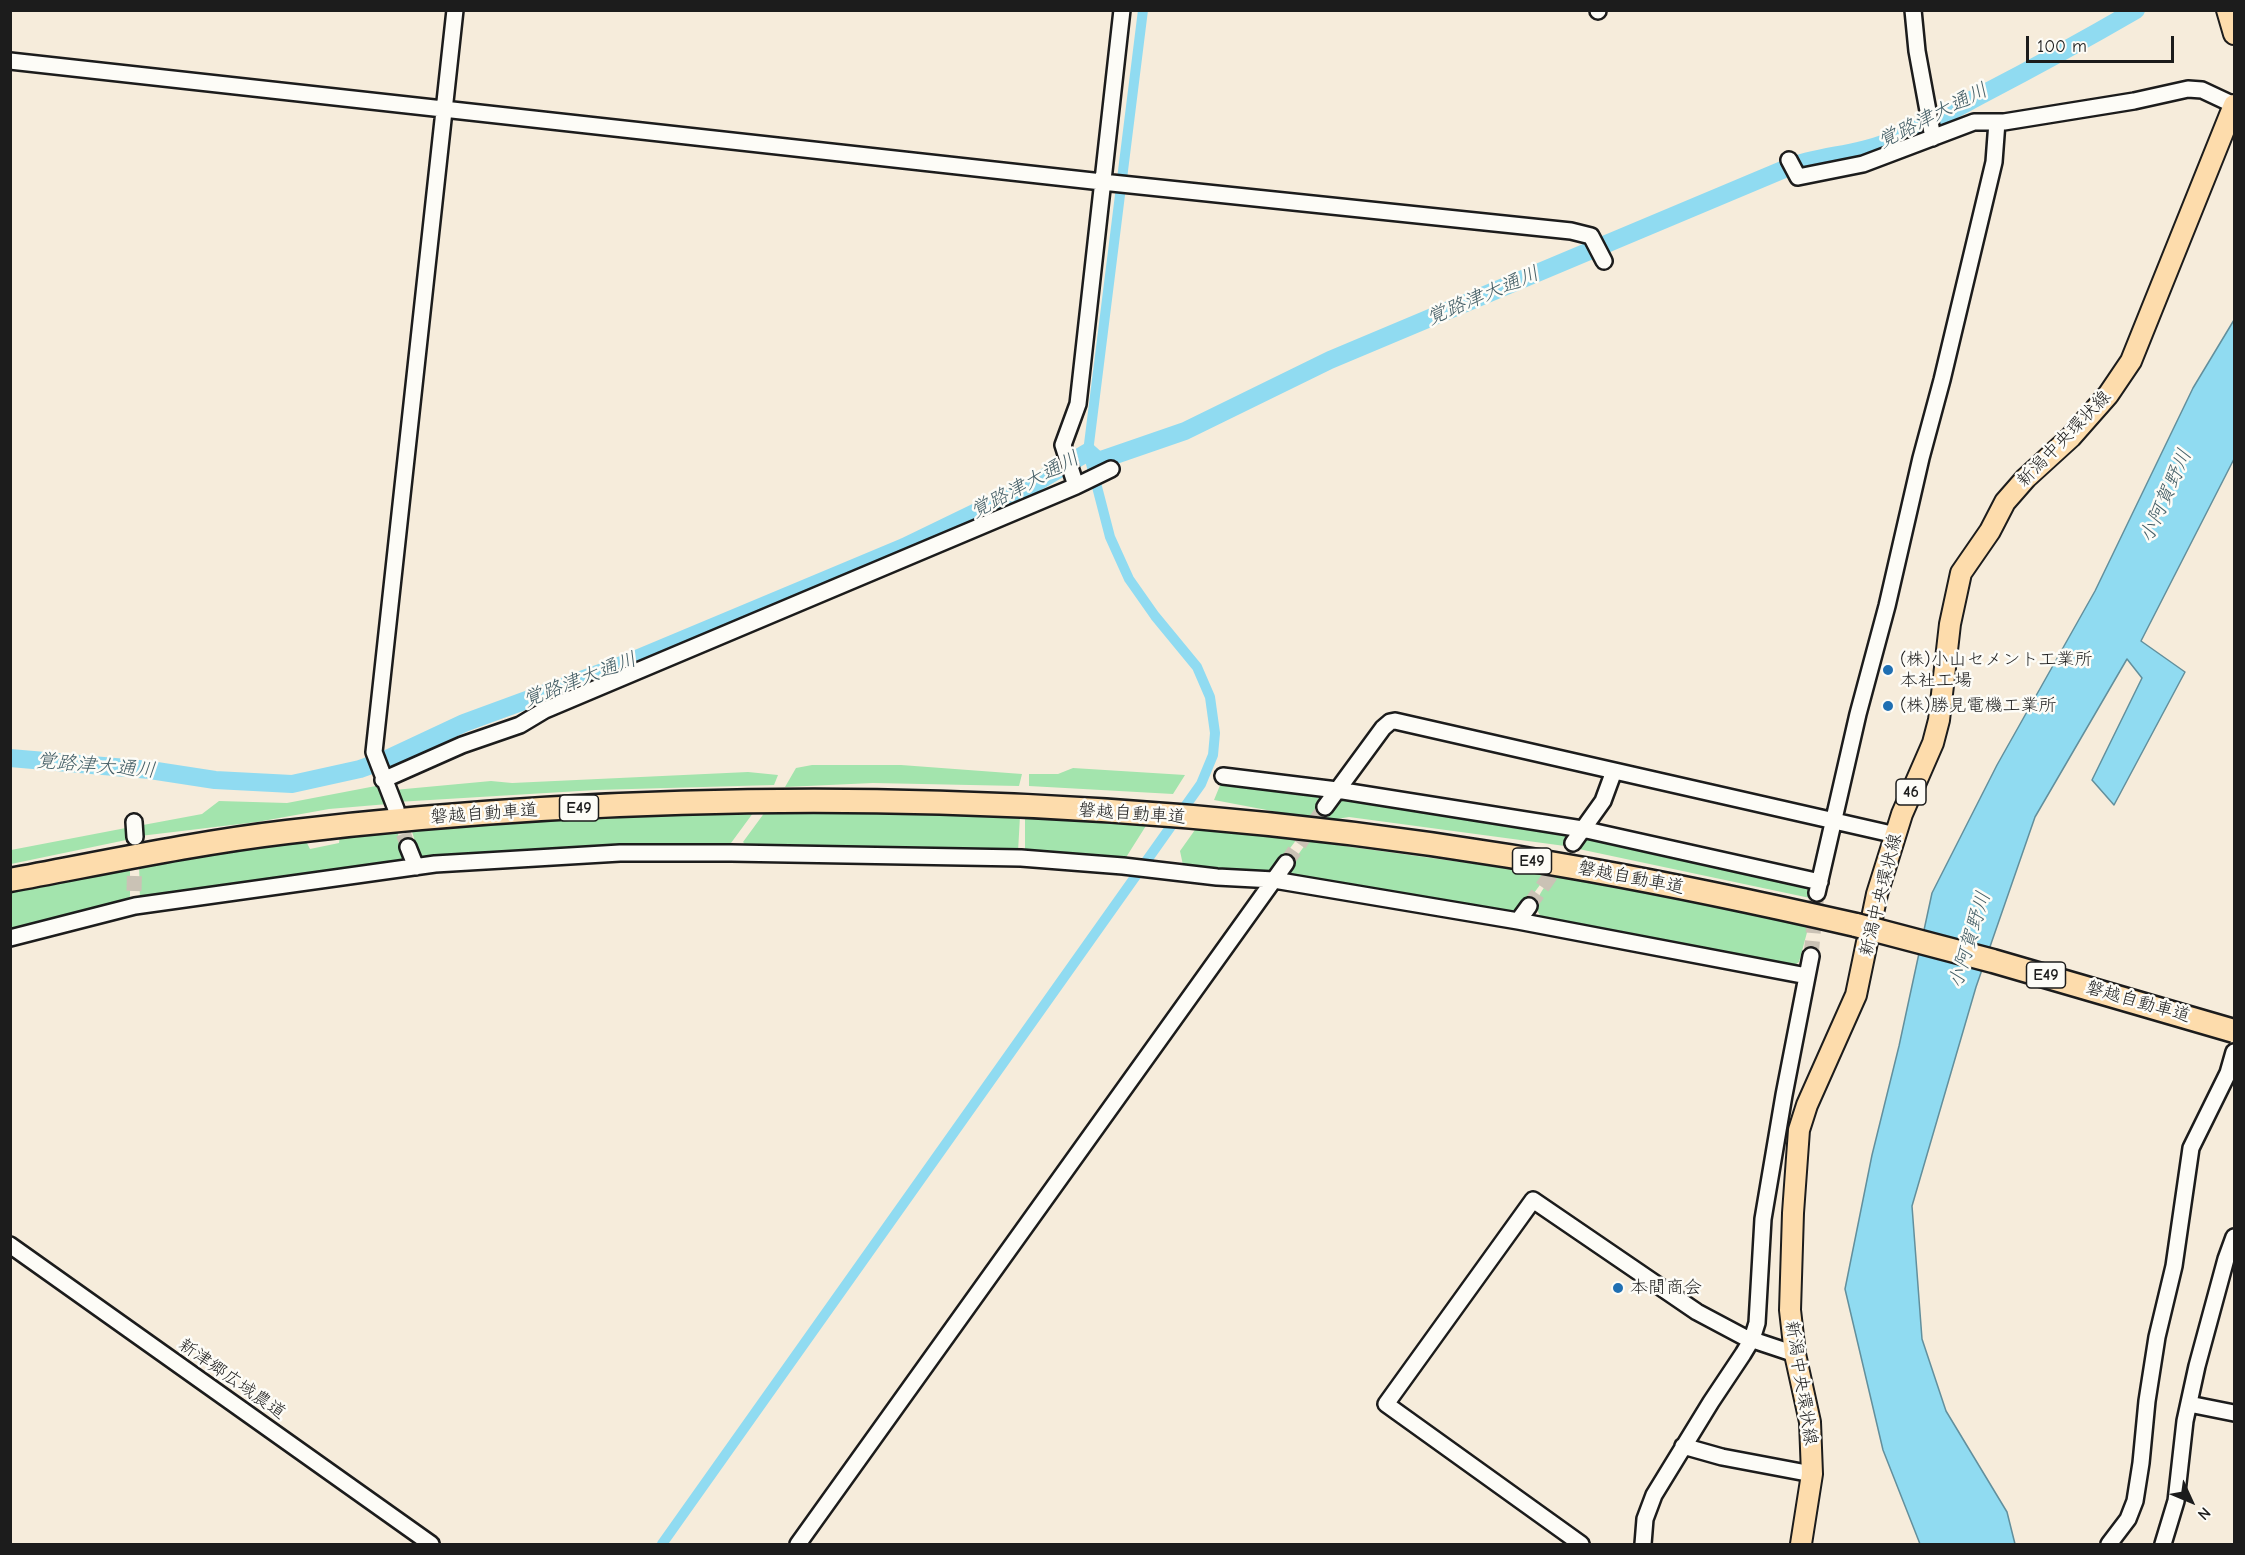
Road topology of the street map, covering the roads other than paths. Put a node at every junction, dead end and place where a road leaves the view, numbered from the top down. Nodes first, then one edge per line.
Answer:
1 (455, 10) edge
2 (1122, 10) edge
3 (1913, 10) edge
4 (2227, 10) edge
5 (2235, 34) edge
6 (10, 61) edge
7 (2235, 105) edge
8 (444, 109) junction
9 (1997, 122) junction
10 (1933, 135) junction
11 (1789, 160) dead end
12 (1106, 182) junction
13 (1602, 258) dead end
14 (1111, 469) dead end
15 (1078, 482) junction
16 (1614, 771) junction
17 (1223, 776) dead end
18 (382, 777) junction
19 (1337, 790) junction
20 (1325, 807) tunnel mouth
21 (396, 809) tunnel mouth
22 (1835, 822) junction
23 (1582, 829) junction
24 (1896, 835) junction
25 (1573, 843) tunnel mouth
26 (408, 847) tunnel mouth
27 (1286, 863) tunnel mouth
28 (416, 867) junction
29 (10, 880) edge
30 (1274, 880) junction
31 (1529, 906) tunnel mouth
32 (1518, 921) junction
33 (10, 938) edge
34 (1811, 956) tunnel mouth
35 (1807, 976) junction
36 (2235, 1031) edge
37 (2235, 1052) edge
38 (2231, 1076) edge
39 (2235, 1237) edge
40 (10, 1245) edge
41 (1752, 1339) junction
42 (1795, 1354) junction
43 (2189, 1404) junction
44 (2235, 1413) edge
45 (1683, 1446) junction
46 (1812, 1474) junction
47 (431, 1545) edge
48 (798, 1545) edge
49 (1581, 1545) edge
50 (1643, 1545) edge
51 (1801, 1545) edge
52 (2109, 1545) edge
53 (2163, 1545) edge

1 - 8 street
2 - 12 street
3 - 10 street
4 - 5 main road
6 - 8 street
7 - 9 street
7 - 24 main road, 新潟中央環状線 / 46
8 - 12 street
8 - 18 street
9 - 10 street
9 - 22 street
10 - 11 street
12 - 13 street
12 - 15 street
14 - 15 street
15 - 18 street
16 - 19 street
16 - 22 street
16 - 23 street
17 - 19 street
18 - 21 street
19 - 20 street
19 - 23 street
22 - 23 street
22 - 24 street
23 - 25 street
24 - 42 main road, 新潟中央環状線 / 46
26 - 28 street
27 - 30 street
28 - 30 street
28 - 33 street
29 - 36 highway, 磐越自動車道 / E49, bridge
30 - 32 street
30 - 48 street
31 - 32 street
32 - 35 street
34 - 35 street
35 - 41 street
37 - 38 street
38 - 52 street
39 - 43 street
40 - 47 street, 新津郷広域農道
41 - 42 street
41 - 45 street
41 - 49 street
42 - 46 main road, 新潟中央環状線 / 46
43 - 44 street
43 - 53 street
45 - 46 street
45 - 50 street
46 - 51 main road, 新潟中央環状線 / 46

